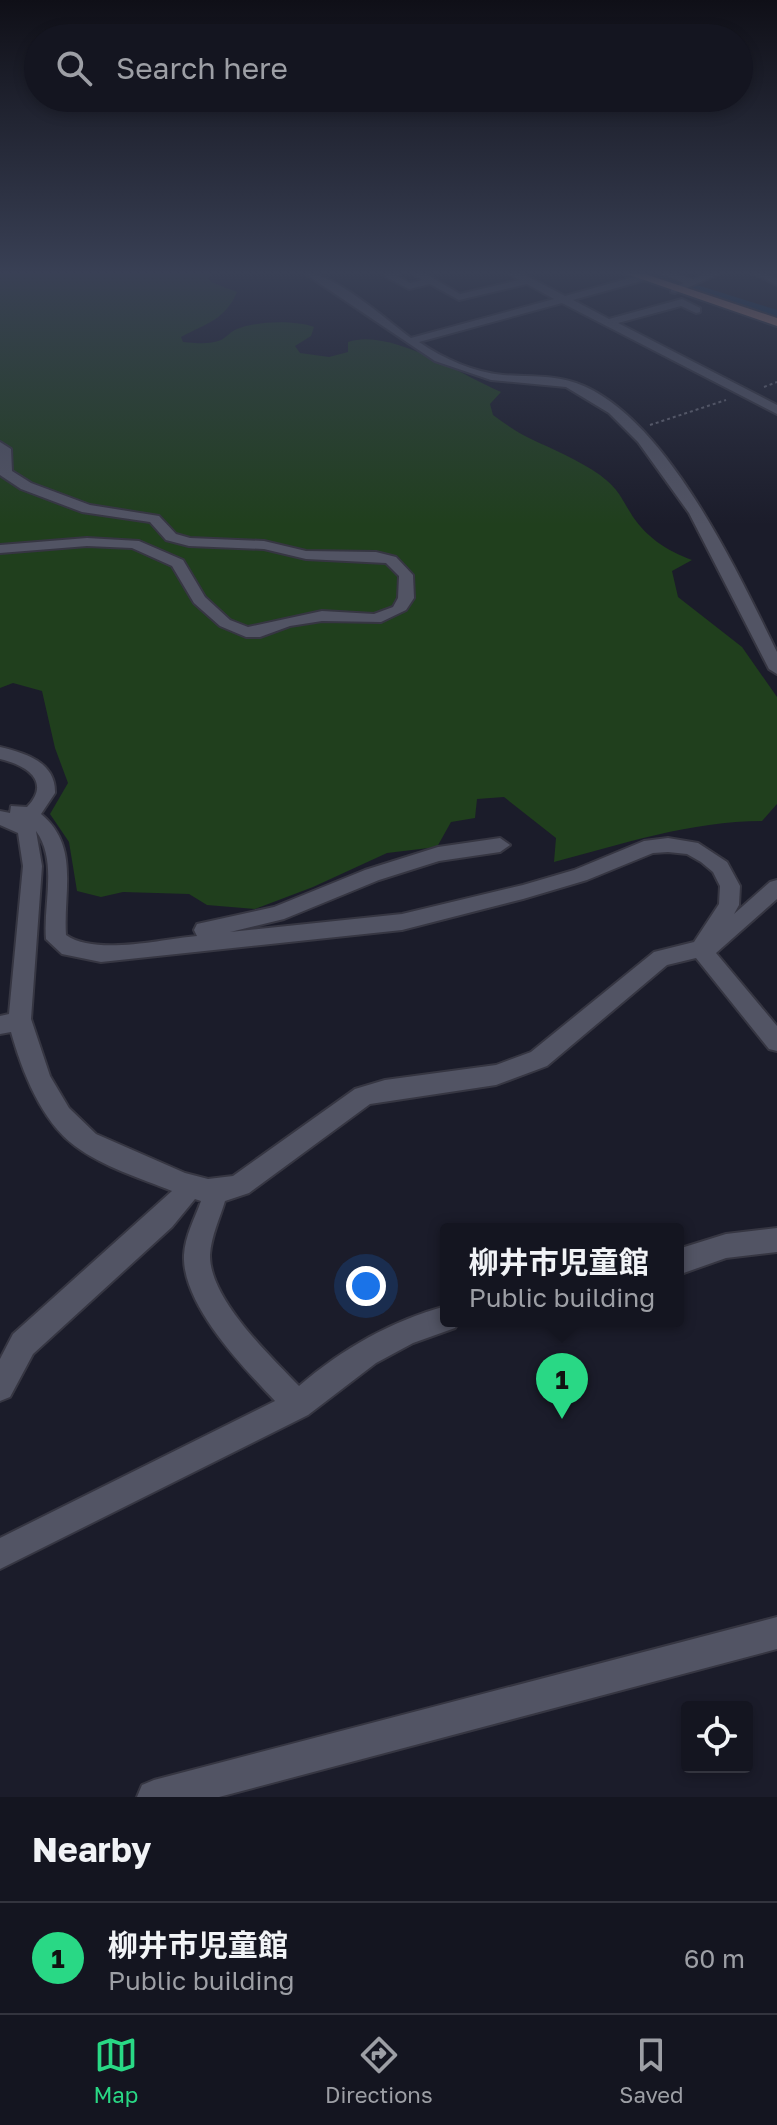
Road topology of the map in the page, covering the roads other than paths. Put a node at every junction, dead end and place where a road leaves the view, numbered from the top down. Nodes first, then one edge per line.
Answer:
1 (433, 357) edge
2 (677, 357) edge
3 (777, 410) edge
4 (0, 446) edge
5 (0, 549) edge
6 (777, 669) edge
7 (0, 753) edge
8 (0, 809) edge
9 (30, 815) junction
10 (0, 818) edge
11 (500, 845) dead end
12 (777, 887) edge
13 (701, 949) junction
14 (101, 954) junction
15 (10, 1023) edge
16 (777, 1042) edge
17 (189, 1184) junction
18 (216, 1191) junction
19 (777, 1240) edge
20 (684, 1260) edge
21 (440, 1320) edge
22 (0, 1387) edge
23 (298, 1405) junction
24 (0, 1554) edge
25 (777, 1633) edge
26 (154, 1797) edge

1 - 6 street
2 - 3 street
4 - 5 street
7 - 9 street
8 - 9 street
9 - 14 street
10 - 15 street
11 - 14 street
12 - 13 street
13 - 14 street
13 - 16 street
13 - 18 street
15 - 17 street
17 - 18 street
17 - 22 street
18 - 23 street
19 - 20 street
21 - 23 street
23 - 24 street
25 - 26 street

